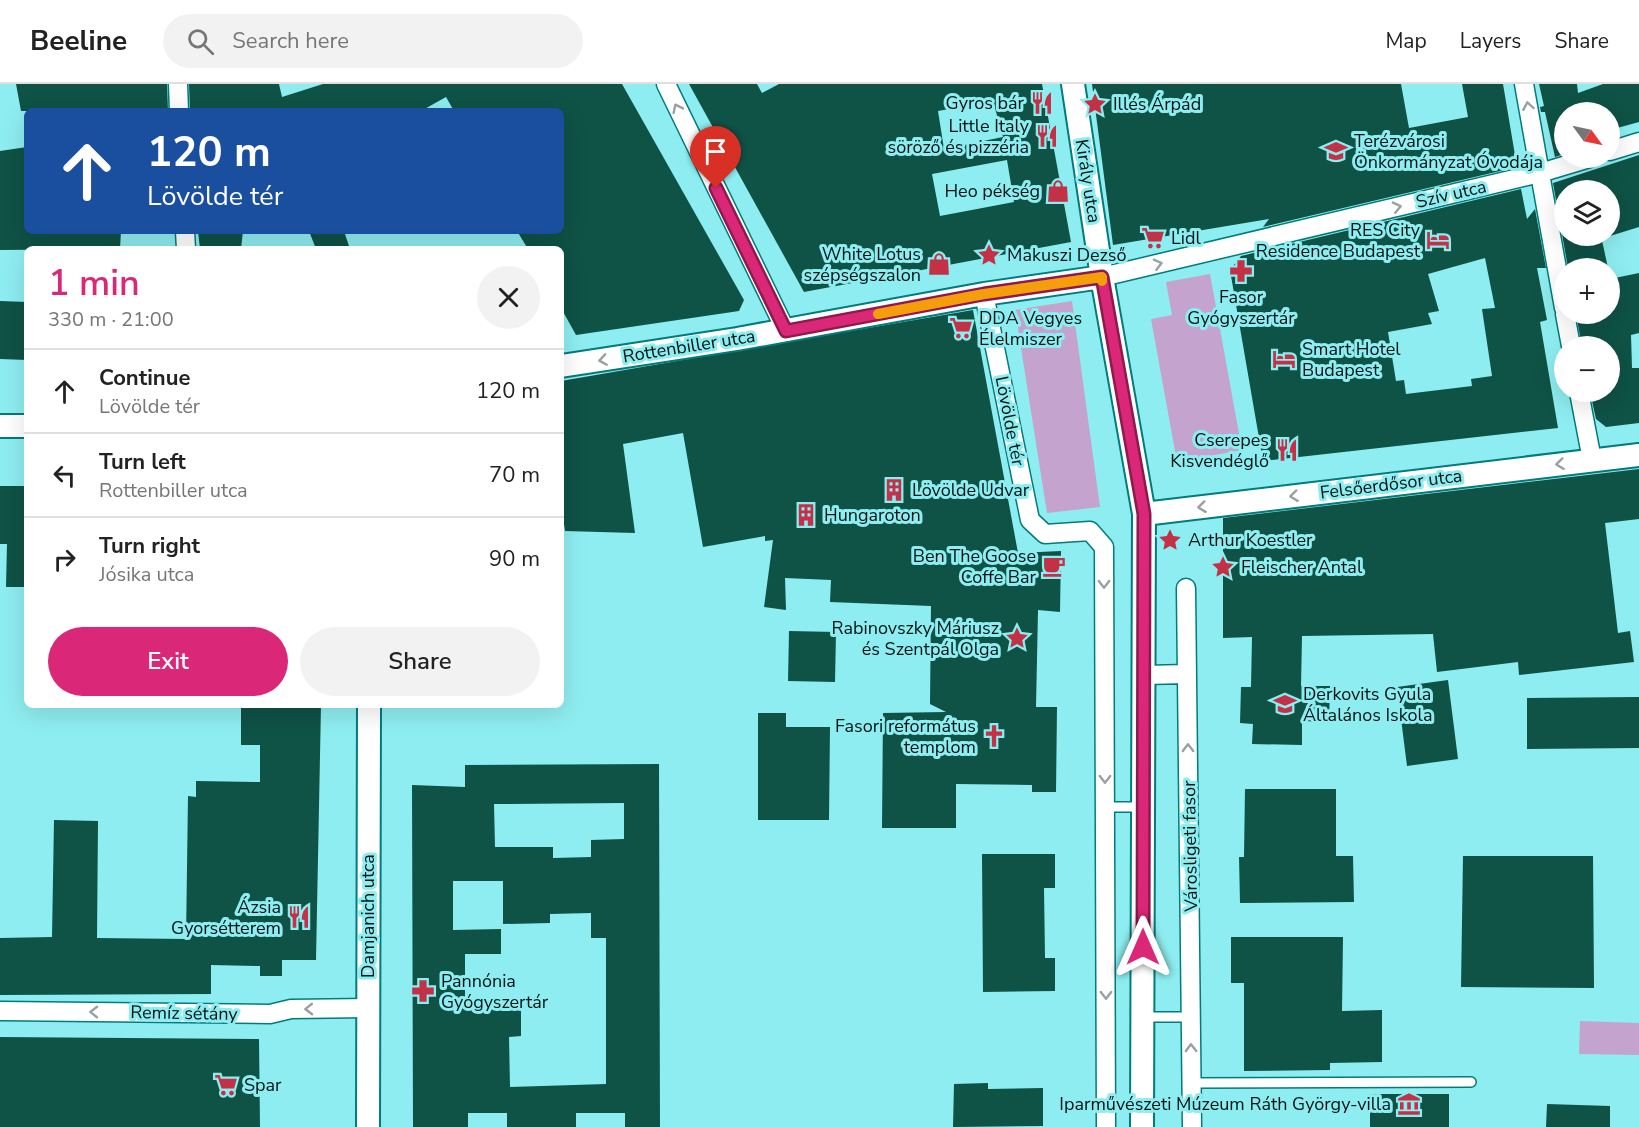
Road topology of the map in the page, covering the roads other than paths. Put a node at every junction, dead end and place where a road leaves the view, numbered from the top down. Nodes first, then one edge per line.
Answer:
1 (178, 84) edge
2 (666, 84) edge
3 (1073, 84) edge
4 (1524, 84) edge
5 (179, 108) edge
6 (1639, 142) edge
7 (1620, 148) edge
8 (1557, 168) edge
9 (1540, 173) junction
10 (1555, 258) edge
11 (1102, 277) junction
12 (984, 294) junction
13 (786, 331) junction
14 (564, 366) edge
15 (1582, 402) edge
16 (0, 426) edge
17 (24, 426) edge
18 (1639, 455) edge
19 (1592, 460) junction
20 (1144, 514) junction
21 (1185, 588) dead end
22 (1144, 675) junction
23 (1187, 675) junction
24 (369, 708) edge
25 (1105, 807) junction
26 (1144, 807) junction
27 (368, 1008) junction
28 (0, 1011) edge
29 (1143, 1017) junction
30 (1191, 1017) junction
31 (1471, 1082) dead end
32 (1192, 1083) junction
33 (368, 1127) edge
34 (1106, 1127) edge
35 (1142, 1127) edge
36 (1192, 1127) edge

1 - 5 street
13 -> 2 street
3 - 11 street, Király utca
9 -> 4 street
6 - 7 street
8 - 9 street, Szív utca
9 - 10 street
11 -> 9 street, Szív utca
11 - 12 street, Rottenbiller utca
11 - 20 street
12 - 13 street, Rottenbiller utca
12 -> 25 street, Lövölde tér
13 -> 14 street, Rottenbiller utca
15 - 19 street
16 - 17 street
18 - 19 street, Felsőerdősor utca
19 -> 20 street, Felsőerdősor utca
20 - 22 street
21 - 23 street, Városligeti fasor
22 - 23 street
22 - 26 street
30 -> 23 street, Városligeti fasor
24 - 27 street, Damjanich utca
25 - 26 lane
25 -> 34 street
26 - 29 street
27 -> 28 street, Remíz sétány
27 - 33 street, Damjanich utca
29 - 30 lane
29 - 35 street
32 -> 30 street, Városligeti fasor
31 - 32 lane
32 - 36 street, Városligeti fasor

